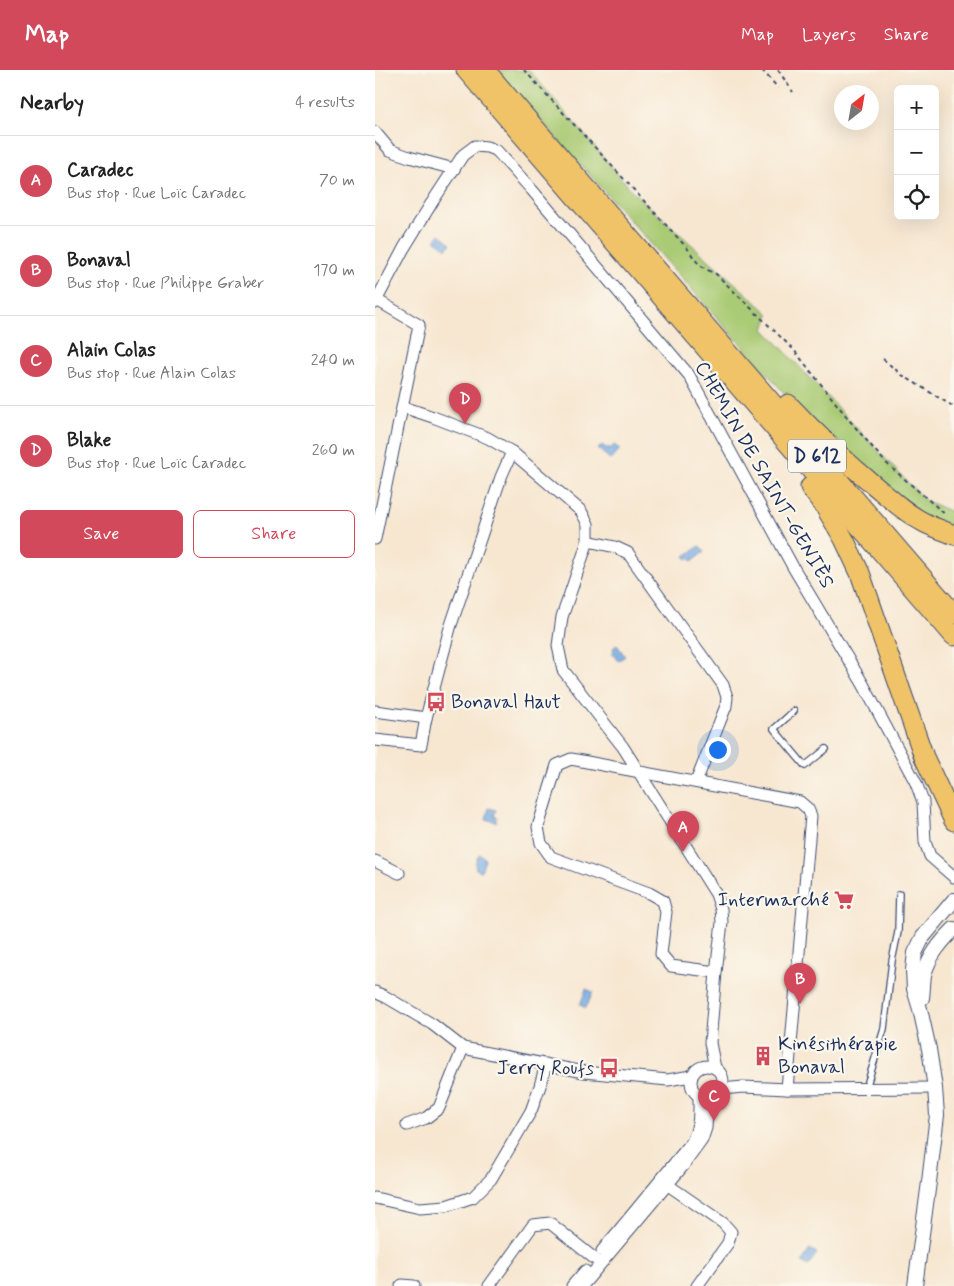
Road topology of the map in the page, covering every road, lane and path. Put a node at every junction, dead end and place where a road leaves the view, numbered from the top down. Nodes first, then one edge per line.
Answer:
1 (466, 70) edge
2 (485, 70) edge
3 (524, 70) edge
4 (762, 70) edge
5 (778, 70) edge
6 (778, 88) dead end
7 (793, 92) dead end
8 (375, 132) edge
9 (454, 169) junction
10 (681, 297) junction
11 (375, 301) edge
12 (694, 335) junction
13 (883, 359) dead end
14 (403, 407) junction
15 (954, 407) edge
16 (512, 452) junction
17 (951, 526) edge
18 (375, 539) edge
19 (588, 541) junction
20 (954, 614) edge
21 (954, 636) edge
22 (375, 711) edge
23 (794, 711) dead end
24 (426, 718) junction
25 (375, 740) edge
26 (826, 749) dead end
27 (640, 772) junction
28 (696, 782) junction
29 (954, 821) edge
30 (375, 861) edge
31 (399, 873) dead end
32 (954, 877) edge
33 (899, 894) dead end
34 (954, 900) edge
35 (954, 929) edge
36 (716, 972) junction
37 (375, 992) edge
38 (921, 1009) junction
39 (710, 1043) junction
40 (463, 1048) junction
41 (546, 1064) junction
42 (701, 1067) junction
43 (715, 1068) junction
44 (691, 1076) junction
45 (668, 1080) junction
46 (720, 1088) junction
47 (866, 1088) junction
48 (935, 1088) junction
49 (787, 1089) junction
50 (696, 1093) junction
51 (407, 1125) dead end
52 (668, 1185) junction
53 (375, 1198) edge
54 (595, 1259) junction
55 (401, 1286) edge
56 (414, 1286) edge
57 (489, 1286) edge
58 (572, 1286) edge
59 (582, 1286) edge
60 (697, 1286) edge
61 (915, 1286) edge

1 - 12 highway, D 612
2 - 10 highway, D 612
3 - 17 path
4 - 6 path
5 - 7 path
8 - 9 street
9 - 11 street, CHEMIN DE SAINT-GENIÈS
9 - 32 street, CHEMIN DE SAINT-GENIÈS
10 - 17 highway
10 - 20 highway, D 612
11 - 14 street
12 - 21 highway, D 612
12 - 29 highway
13 - 15 path
14 - 16 street
14 - 18 street
16 - 19 street
16 - 24 street
19 - 27 street
19 - 28 street
22 - 24 street
23 - 26 lane
24 - 25 street
27 - 28 street
27 - 36 street
27 - 36 street
28 - 49 street
30 - 31 street
33 - 47 lane
34 - 38 street
35 - 38 street
36 - 39 street
37 - 40 street
38 - 48 street
39 - 42 street
39 - 43 street
40 - 41 street
40 - 51 street
41 - 45 street
41 - 53 street
42 - 43 street
42 - 44 street
43 - 46 street
44 - 45 street
44 - 50 street
45 - 50 street
46 - 49 street
46 - 50 street
46 - 52 street
47 - 48 street
47 - 49 street
48 - 61 street
50 - 54 street
52 - 59 street
52 - 60 street
54 - 57 street
54 - 58 street
55 - 56 street

